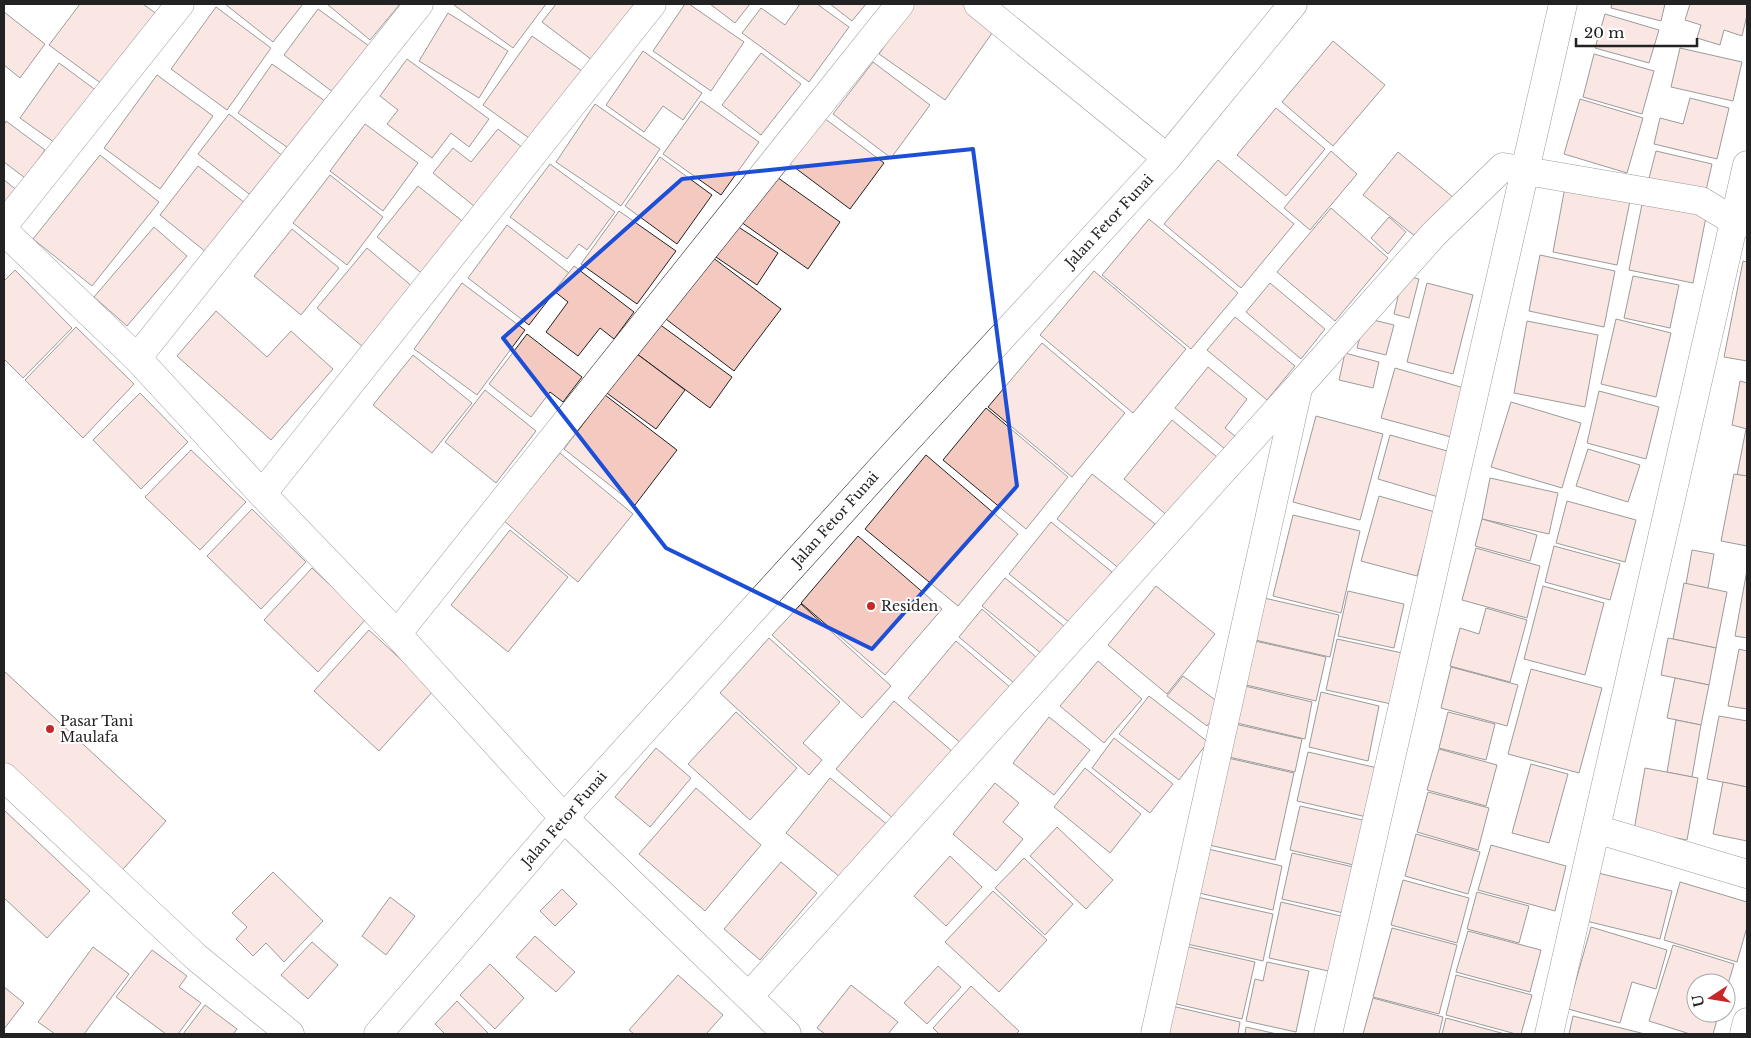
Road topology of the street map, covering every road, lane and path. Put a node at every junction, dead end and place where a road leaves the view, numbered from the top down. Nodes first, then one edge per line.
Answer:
1 (180, 4) edge
2 (419, 4) edge
3 (652, 4) edge
4 (900, 4) edge
5 (978, 4) edge
6 (1293, 4) edge
7 (1563, 4) edge
8 (1167, 158) junction
9 (1747, 165) edge
10 (1524, 171) junction
11 (1741, 222) edge
12 (4, 225) edge
13 (4, 231) edge
14 (137, 358) junction
15 (1298, 387) junction
16 (262, 494) junction
17 (397, 634) junction
18 (4, 777) edge
19 (564, 818) junction
20 (1596, 829) junction
21 (1747, 874) edge
22 (749, 996) junction
23 (1747, 1022) edge
24 (290, 1034) edge
25 (378, 1034) edge
26 (787, 1034) edge
27 (1155, 1034) edge
28 (1328, 1034) edge
29 (1548, 1034) edge
30 (1744, 1034) edge

1 - 12 street
2 - 14 street
3 - 16 street
4 - 17 street
5 - 8 street
6 - 8 street, Jalan Fetor Funai
7 - 10 street
8 - 19 street, Jalan Fetor Funai
9 - 11 street
10 - 11 street
10 - 15 street
10 - 28 street
11 - 20 street
13 - 14 street
14 - 16 street
15 - 22 street
15 - 27 street
16 - 17 street
17 - 19 street
18 - 24 street
19 - 22 street
19 - 25 street, Jalan Fetor Funai
20 - 21 street
20 - 29 street
22 - 26 street
23 - 30 street

